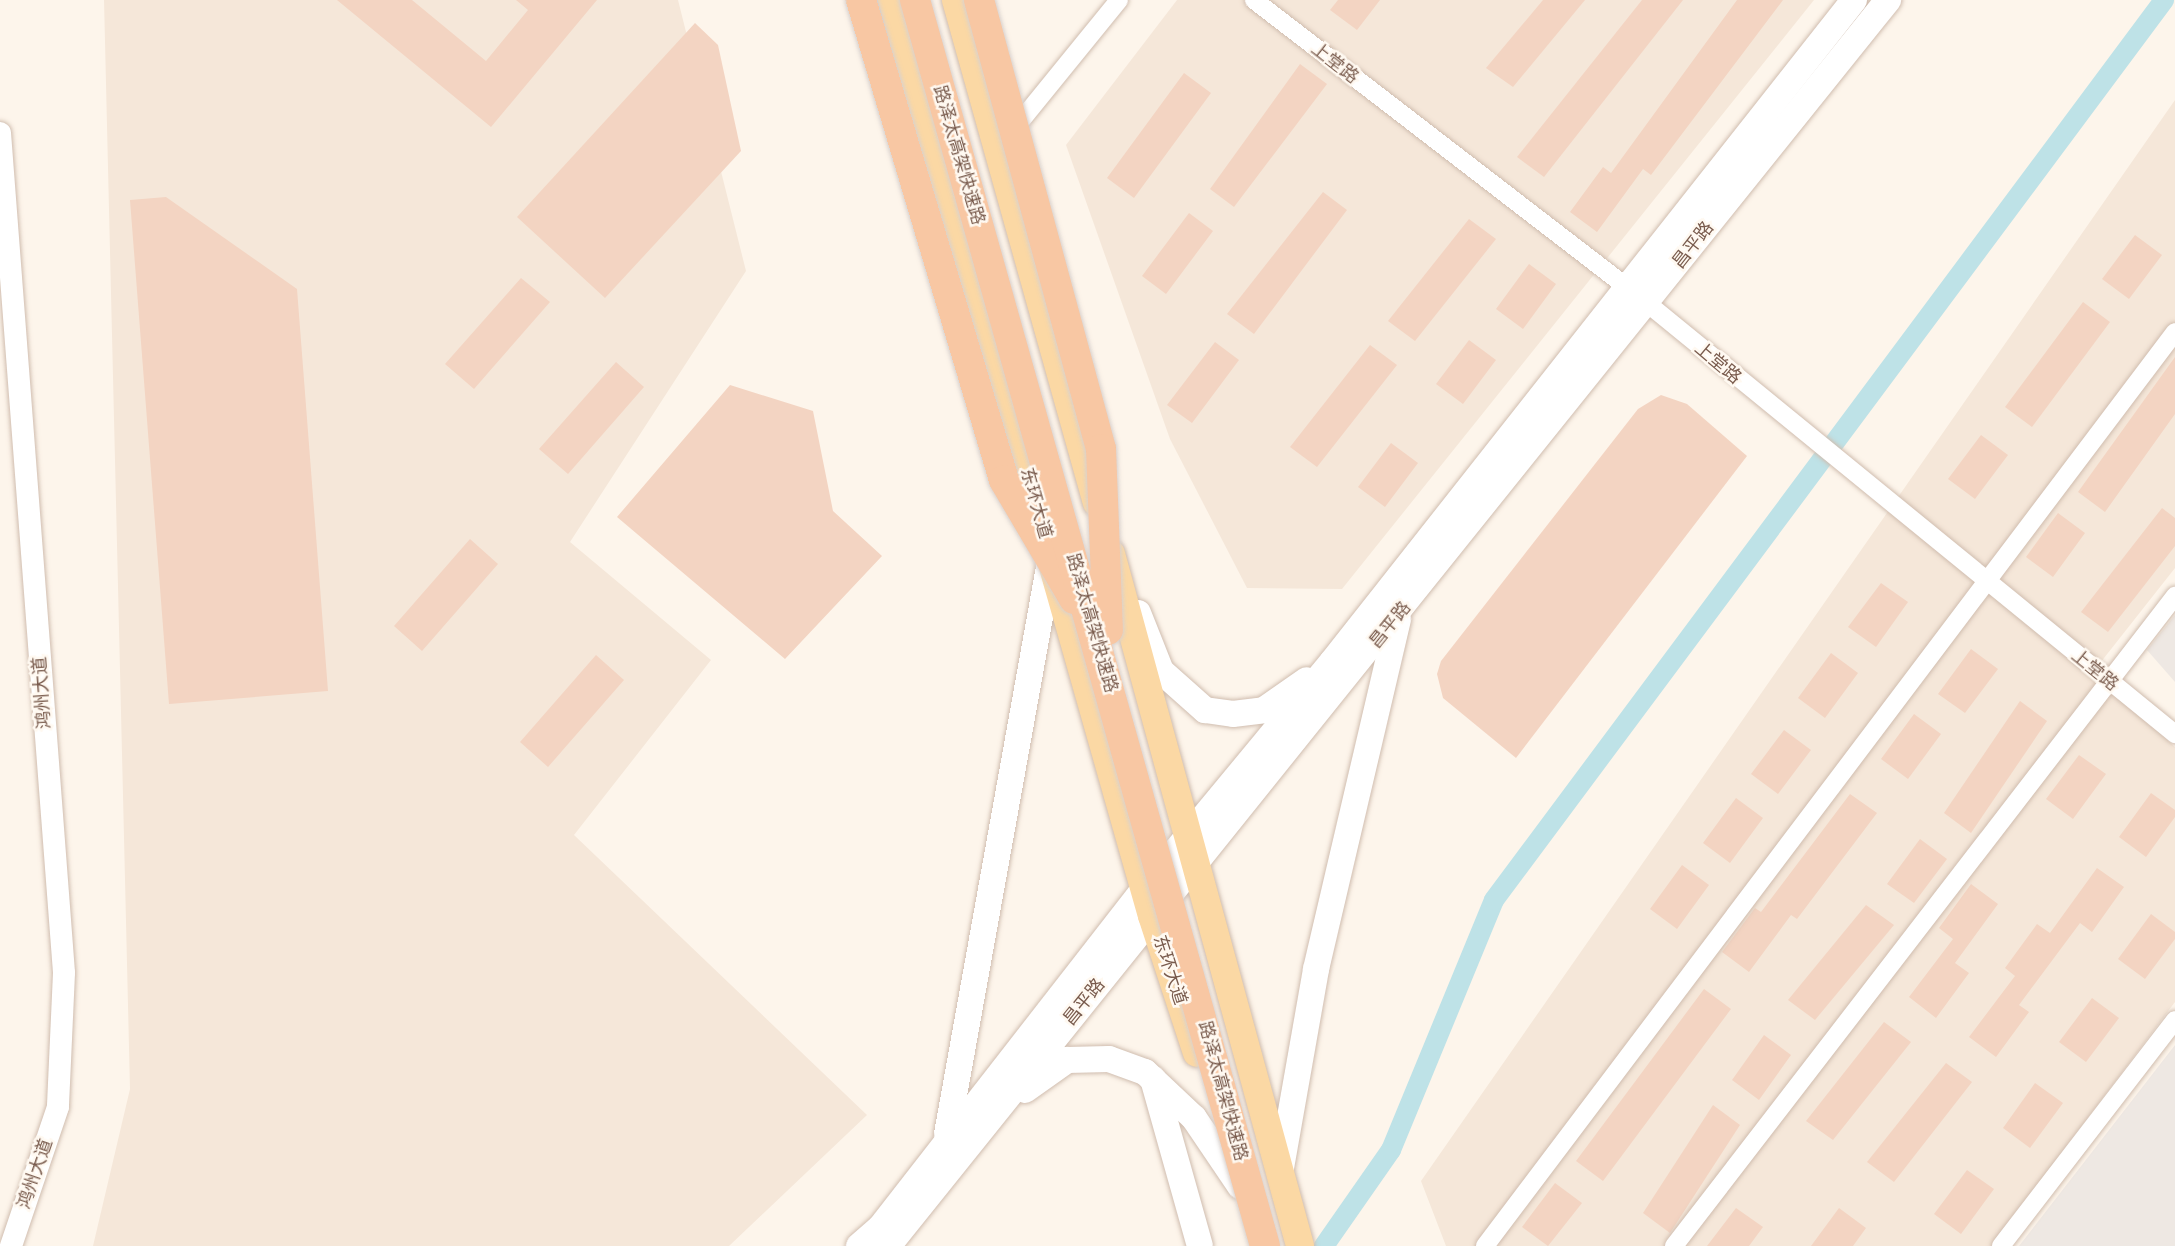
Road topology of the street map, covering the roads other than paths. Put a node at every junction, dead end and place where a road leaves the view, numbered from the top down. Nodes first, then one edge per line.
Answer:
1 (861, 0) edge
2 (892, 0) edge
3 (915, 0) edge
4 (932, 0) edge
5 (956, 0) edge
6 (979, 0) edge
7 (1119, 0) edge
8 (1254, 0) edge
9 (1854, 0) edge
10 (1888, 0) edge
11 (0, 133) edge
12 (997, 150) junction
13 (1638, 296) junction
14 (2175, 332) edge
15 (1106, 533) junction
16 (1051, 556) junction
17 (1985, 582) junction
18 (2175, 596) edge
19 (1400, 614) junction
20 (1102, 634) junction
21 (1332, 662) junction
22 (2109, 681) junction
23 (2175, 734) edge
24 (1189, 837) junction
25 (1197, 864) junction
26 (1145, 888) junction
27 (1152, 916) junction
28 (2175, 1020) edge
29 (1153, 1079) junction
30 (957, 1143) junction
31 (1281, 1168) junction
32 (1240, 1186) junction
33 (11, 1246) edge
34 (859, 1246) edge
35 (888, 1246) edge
36 (1200, 1246) edge
37 (1256, 1246) edge
38 (1265, 1246) edge
39 (1281, 1246) edge
40 (1300, 1246) edge
41 (1485, 1246) edge
42 (1674, 1246) edge
43 (2001, 1246) edge

1 - 20 highway, bridge
2 - 16 main road, 东环大道
3 - 20 highway, 路泽太高架快速路, bridge
4 - 20 highway, 路泽太高架快速路, bridge
5 - 12 main road
6 - 20 highway, bridge
7 - 12 street
8 - 13 street, 上堂路
9 - 13 main road, 昌平路
10 - 13 main road, 昌平路
11 - 33 street, 鸿州大道
12 - 15 main road
13 - 17 street, 上堂路
13 - 19 main road, 昌平路
13 - 21 main road, 昌平路
14 - 17 street
15 - 21 main road
15 - 24 main road
16 - 26 main road, 东环大道
16 - 30 main road
17 - 22 street, 上堂路
17 - 41 street
18 - 22 street
19 - 25 main road, 昌平路
19 - 31 main road
20 - 38 highway, 路泽太高架快速路, bridge
20 - 39 highway, 路泽太高架快速路
21 - 24 main road, 昌平路
22 - 23 street, 上堂路
22 - 42 street
24 - 25 main road
24 - 26 main road, 昌平路
25 - 27 main road, 昌平路
25 - 31 main road
26 - 27 main road, 东环大道
26 - 30 main road, 昌平路
27 - 30 main road, 昌平路
27 - 32 main road, 东环大道
28 - 43 street
29 - 30 main road
29 - 32 main road
29 - 36 main road
30 - 34 main road, 昌平路
30 - 35 main road, 昌平路
31 - 40 main road
32 - 37 main road, 东环大道

